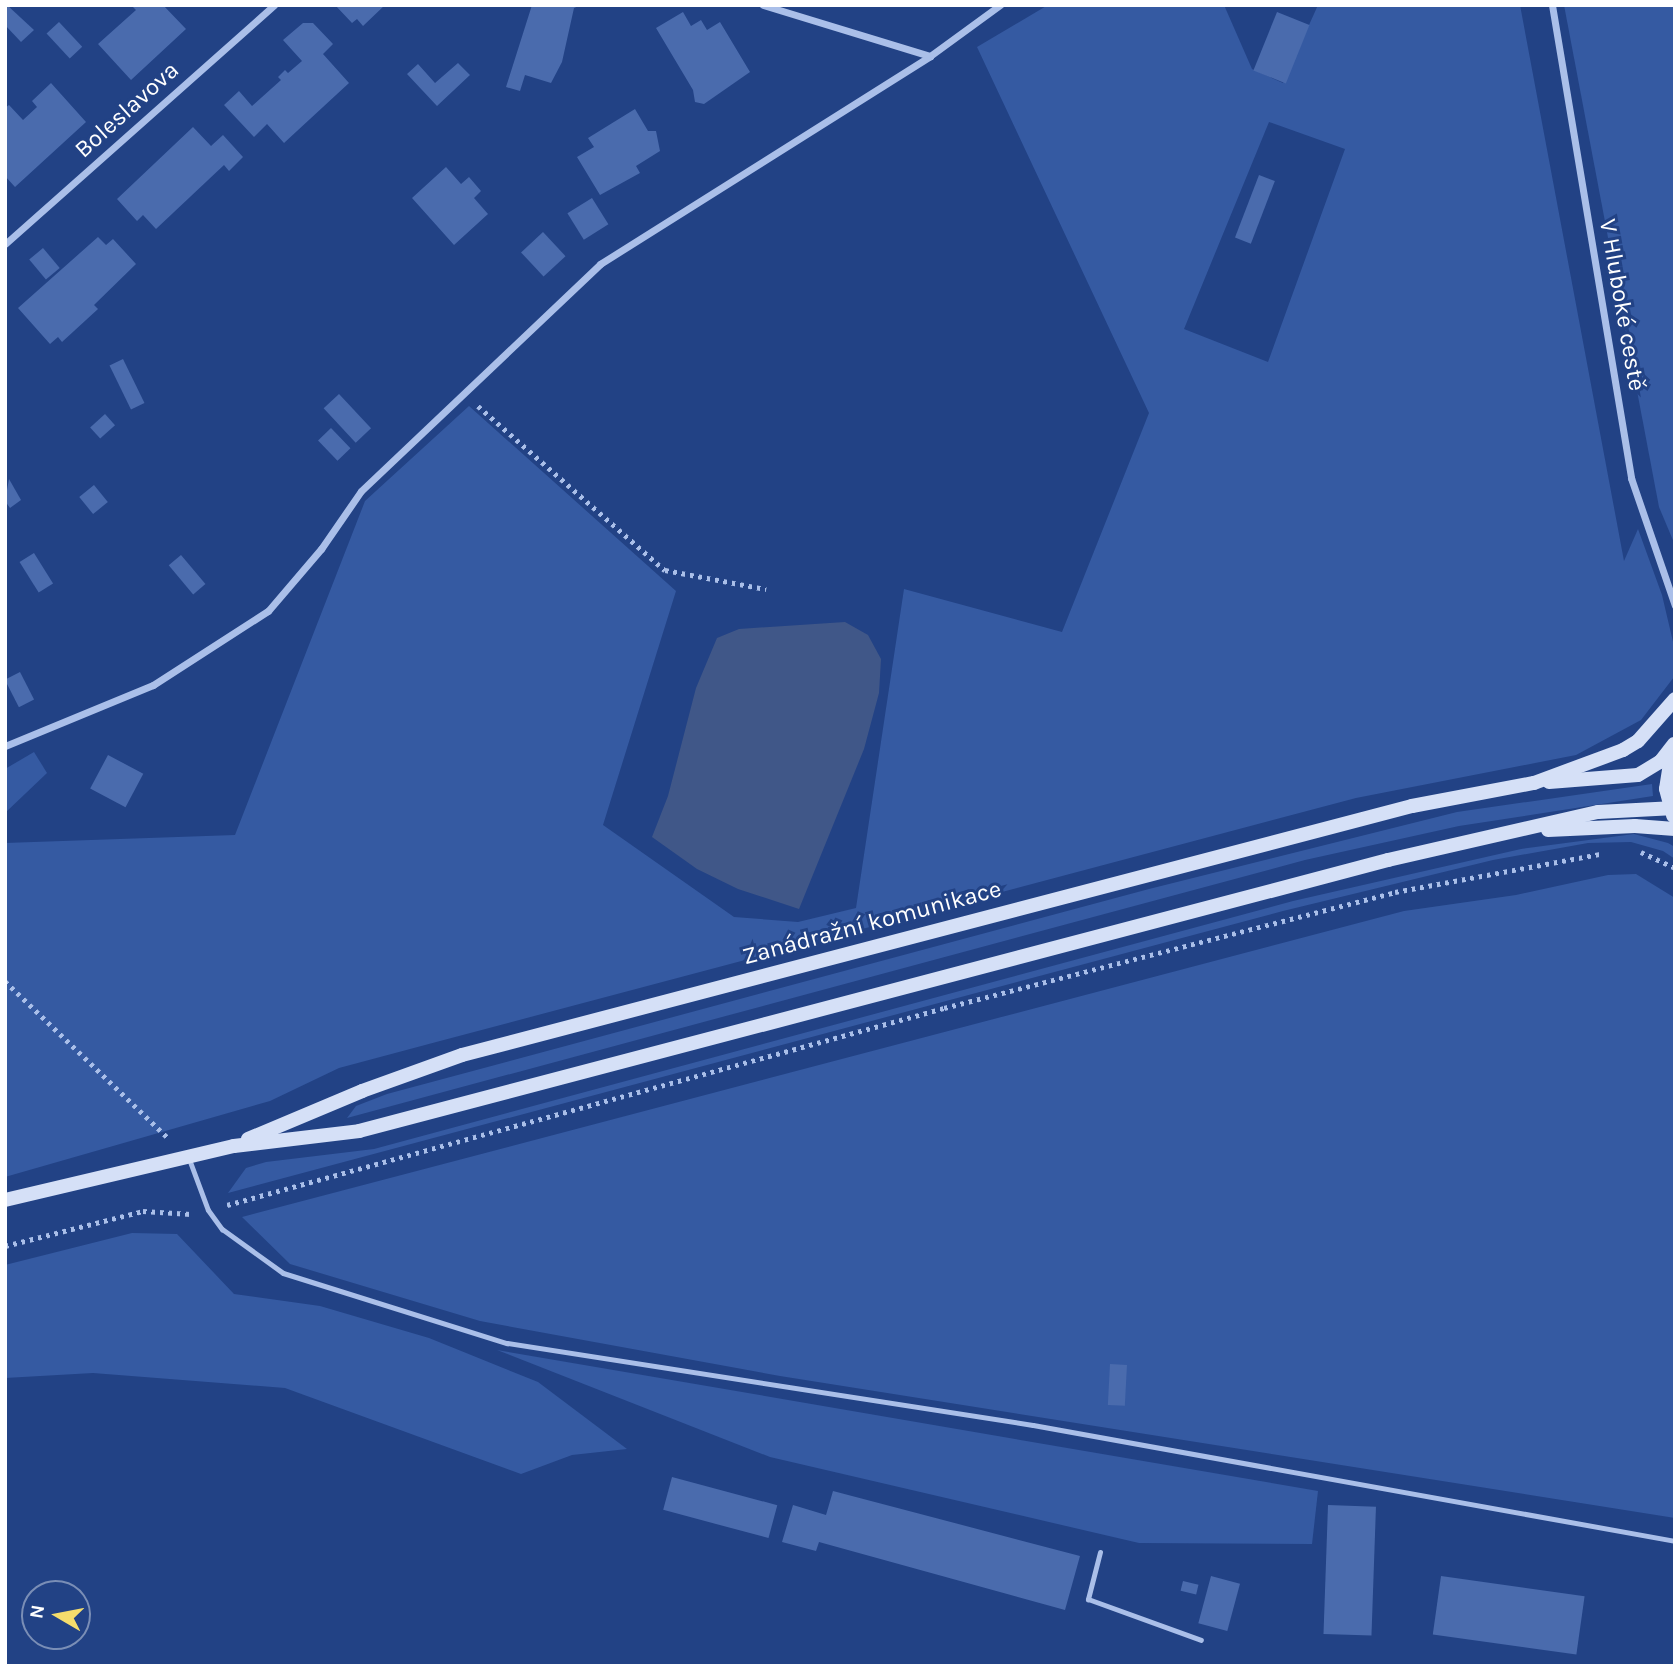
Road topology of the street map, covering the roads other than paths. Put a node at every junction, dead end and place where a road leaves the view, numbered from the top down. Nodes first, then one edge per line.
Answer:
1 (274, 5) edge
2 (763, 5) edge
3 (1000, 5) edge
4 (1552, 5) edge
5 (930, 56) junction
6 (5, 244) edge
7 (1675, 606) edge
8 (1675, 699) edge
9 (1675, 743) edge
10 (5, 747) edge
11 (1534, 783) junction
12 (1673, 812) edge
13 (1675, 829) edge
14 (1515, 831) junction
15 (234, 1146) junction
16 (188, 1156) junction
17 (5, 1200) edge
18 (1675, 1541) edge
19 (1100, 1552) dead end
20 (1201, 1640) dead end

1 - 6 street, Boleslavova
2 - 5 street
3 - 5 street
4 - 7 street, V Hluboké cestě
5 - 10 street
8 - 11 main road, Zanádražní komunikace
9 - 11 main road, Zanádražní komunikace
9 - 12 main road
11 - 15 main road, Zanádražní komunikace
12 - 14 main road, Zanádražní komunikace
13 - 14 main road, Zanádražní komunikace
14 - 15 main road, Zanádražní komunikace
15 - 16 main road, Zanádražní komunikace
16 - 17 main road, Zanádražní komunikace
16 - 18 lane
19 - 20 lane

